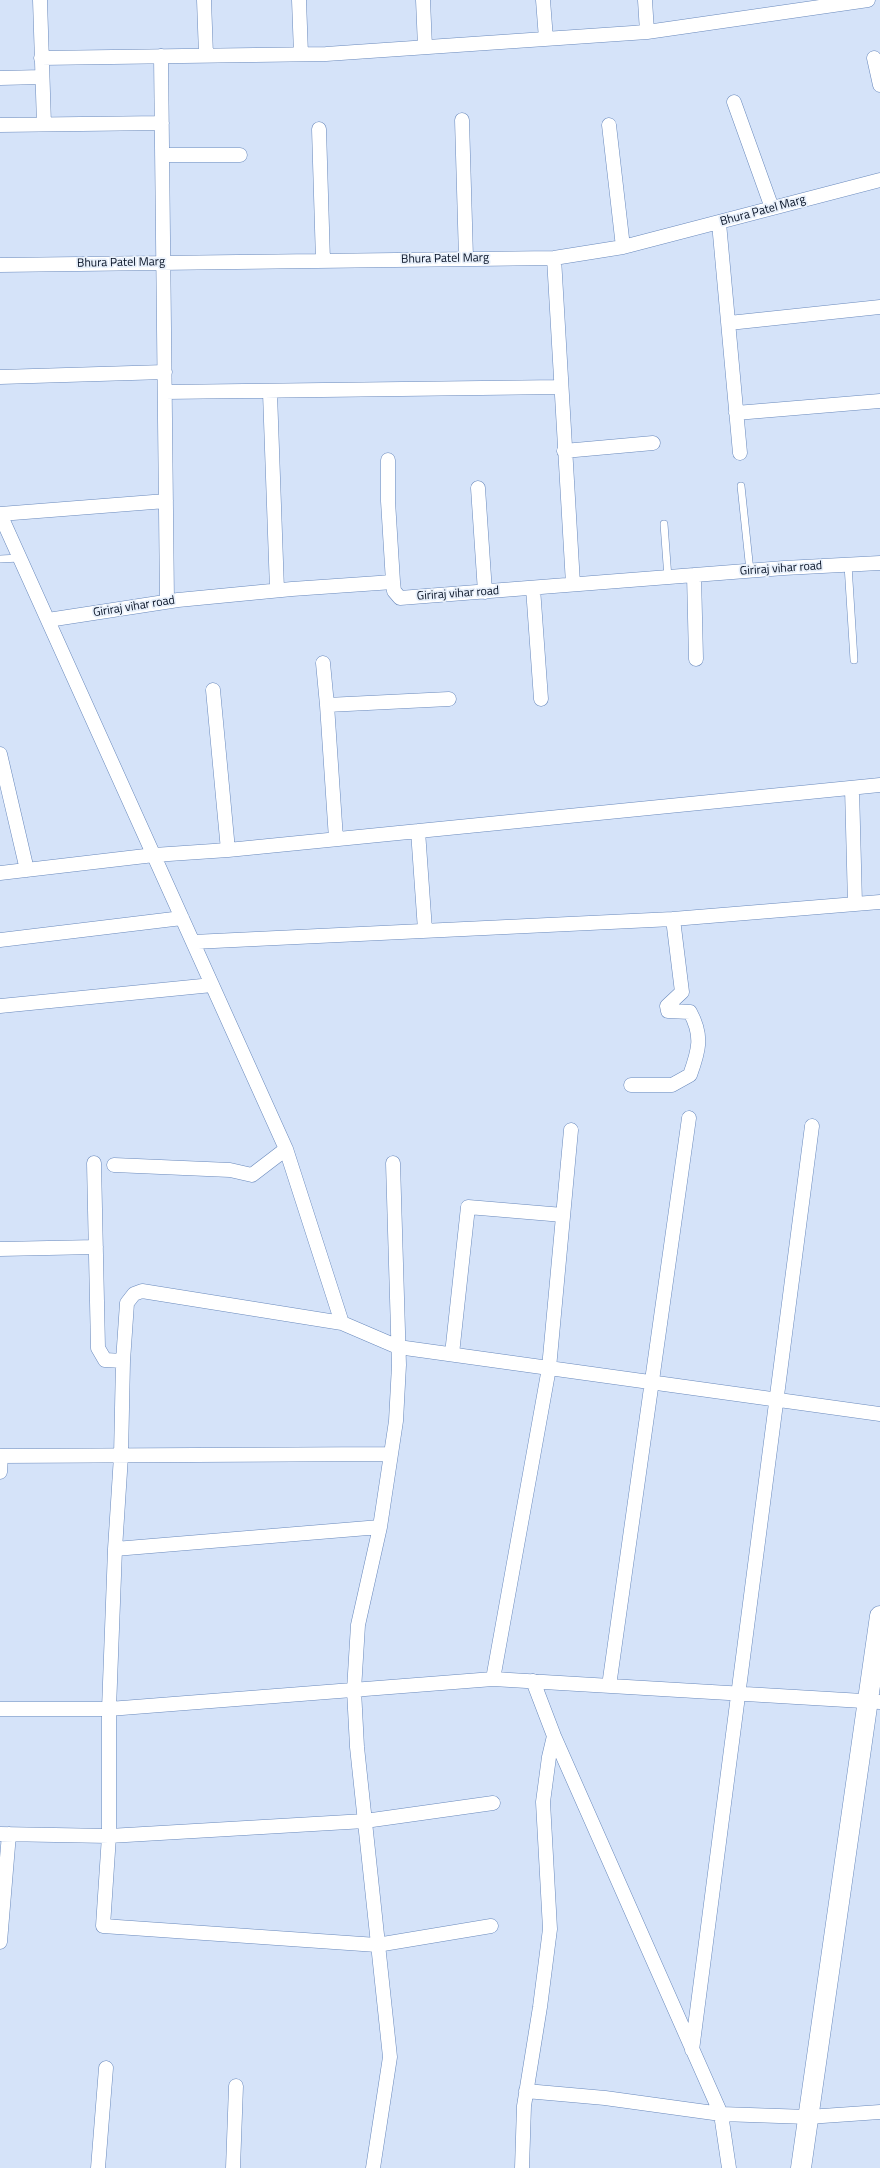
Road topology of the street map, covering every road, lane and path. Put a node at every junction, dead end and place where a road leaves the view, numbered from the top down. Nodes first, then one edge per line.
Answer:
1 (40, 0) edge
2 (204, 0) edge
3 (299, 0) edge
4 (423, 0) edge
5 (543, 0) edge
6 (645, 0) edge
7 (868, 0) edge
8 (796, 5) edge
9 (647, 32) junction
10 (546, 39) junction
11 (425, 47) junction
12 (301, 54) junction
13 (206, 55) junction
14 (161, 56) junction
15 (41, 58) junction
16 (874, 58) dead end
17 (42, 77) junction
18 (0, 78) edge
19 (880, 85) edge
20 (734, 102) dead end
21 (462, 120) dead end
22 (162, 123) junction
23 (44, 124) junction
24 (0, 125) edge
25 (609, 126) dead end
26 (319, 129) dead end
27 (162, 154) junction
28 (240, 155) dead end
29 (880, 180) edge
30 (772, 208) junction
31 (719, 223) junction
32 (623, 247) junction
33 (466, 258) junction
34 (554, 258) junction
35 (323, 261) junction
36 (163, 263) junction
37 (0, 265) edge
38 (880, 307) edge
39 (729, 324) junction
40 (164, 372) junction
41 (0, 377) edge
42 (560, 387) junction
43 (165, 392) junction
44 (270, 392) junction
45 (880, 401) edge
46 (736, 413) junction
47 (653, 443) dead end
48 (564, 451) junction
49 (740, 453) dead end
50 (388, 460) dead end
51 (741, 486) dead end
52 (478, 488) dead end
53 (166, 501) junction
54 (0, 514) edge
55 (664, 524) dead end
56 (20, 558) junction
57 (0, 559) edge
58 (880, 563) edge
59 (848, 564) junction
60 (750, 571) junction
61 (694, 575) junction
62 (668, 578) junction
63 (393, 582) junction
64 (572, 584) junction
65 (533, 588) junction
66 (276, 590) junction
67 (485, 592) junction
68 (167, 601) junction
69 (48, 620) junction
70 (696, 659) dead end
71 (854, 660) dead end
72 (323, 663) dead end
73 (213, 690) dead end
74 (449, 699) dead end
75 (541, 699) dead end
76 (327, 705) junction
77 (0, 754) edge
78 (880, 785) edge
79 (852, 788) junction
80 (418, 831) junction
81 (336, 839) junction
82 (228, 850) junction
83 (154, 855) junction
84 (27, 870) junction
85 (0, 873) edge
86 (880, 902) edge
87 (855, 904) junction
88 (182, 918) junction
89 (673, 919) junction
90 (425, 930) junction
91 (0, 940) edge
92 (193, 942) junction
93 (212, 984) junction
94 (0, 1006) edge
95 (631, 1086) dead end
96 (689, 1118) dead end
97 (812, 1126) dead end
98 (571, 1130) dead end
99 (286, 1149) junction
100 (94, 1163) dead end
101 (393, 1163) dead end
102 (114, 1165) dead end
103 (564, 1215) junction
104 (96, 1247) junction
105 (0, 1249) edge
106 (342, 1323) junction
107 (398, 1347) junction
108 (452, 1354) junction
109 (123, 1361) junction
110 (549, 1368) junction
111 (652, 1382) junction
112 (777, 1400) junction
113 (880, 1414) edge
114 (391, 1454) junction
115 (0, 1456) edge
116 (121, 1456) junction
117 (0, 1472) edge
118 (380, 1527) junction
119 (115, 1549) junction
120 (880, 1616) edge
121 (493, 1679) junction
122 (533, 1681) junction
123 (609, 1686) junction
124 (354, 1690) junction
125 (738, 1694) junction
126 (874, 1702) edge
127 (0, 1709) edge
128 (109, 1709) junction
129 (554, 1736) junction
130 (494, 1803) dead end
131 (365, 1821) junction
132 (5, 1834) edge
133 (109, 1836) junction
134 (491, 1926) dead end
135 (0, 1942) edge
136 (377, 1945) junction
137 (692, 2050) junction
138 (106, 2068) dead end
139 (236, 2086) dead end
140 (526, 2091) junction
141 (880, 2112) edge
142 (721, 2114) junction
143 (808, 2117) junction
144 (98, 2168) edge
145 (233, 2168) edge
146 (373, 2168) edge
147 (522, 2168) edge
148 (729, 2168) edge
149 (801, 2168) edge

1 - 15 street
2 - 13 street
3 - 12 street
4 - 11 street
5 - 10 street
6 - 9 street
7 - 8 street
8 - 9 street
9 - 10 street
10 - 11 street
11 - 12 street
12 - 13 street
13 - 14 street
14 - 15 street
14 - 22 street
15 - 17 street
16 - 19 street
17 - 18 street
17 - 23 street
20 - 30 street
21 - 33 street
22 - 23 street
22 - 27 street
23 - 24 street
25 - 32 street
26 - 35 street
27 - 28 street
27 - 36 street
29 - 30 street, Bhura Patel Marg
30 - 31 street, Bhura Patel Marg
31 - 32 street, Bhura Patel Marg
31 - 39 street
32 - 34 street, Bhura Patel Marg
33 - 34 street, Bhura Patel Marg
33 - 35 street, Bhura Patel Marg
34 - 42 street
35 - 36 street, Bhura Patel Marg
36 - 37 street, Bhura Patel Marg
36 - 40 street
38 - 39 street
39 - 46 street
40 - 41 street
40 - 43 street
42 - 44 street
42 - 48 street
43 - 44 street
43 - 53 street
44 - 66 street
45 - 46 street
46 - 49 street
47 - 48 street
48 - 64 street
50 - 63 street
51 - 60 lane
52 - 67 street
53 - 54 street
53 - 68 street
54 - 56 street
55 - 62 lane
56 - 57 lane
56 - 69 street
58 - 59 street, Giriraj vihar road
59 - 60 street, Giriraj vihar road
59 - 71 lane
60 - 61 street, Giriraj vihar road
61 - 62 street, Giriraj vihar road
61 - 70 street
62 - 64 street, Giriraj vihar road
63 - 66 street, Giriraj vihar road
63 - 67 street, Giriraj vihar road
64 - 65 street, Giriraj vihar road
65 - 67 street, Giriraj vihar road
65 - 75 street
66 - 68 street, Giriraj vihar road
68 - 69 street, Giriraj vihar road
69 - 83 street
72 - 76 street
73 - 82 street
74 - 76 street
76 - 81 street
77 - 84 street
78 - 79 street
79 - 80 street
79 - 87 street
80 - 81 street
80 - 90 street
81 - 82 street
82 - 83 street
83 - 84 street
83 - 88 street
84 - 85 street
86 - 87 street
87 - 89 street
88 - 91 street
88 - 92 street
89 - 90 street
89 - 95 street
90 - 92 street
92 - 93 street
93 - 94 street
93 - 99 street
96 - 111 street
97 - 112 street
98 - 103 street
99 - 102 street
99 - 106 street
100 - 104 street
101 - 107 street
103 - 108 street
103 - 110 street
104 - 105 street
104 - 109 street
106 - 107 street
106 - 109 street
107 - 108 street
107 - 114 street
108 - 110 street
109 - 116 street
110 - 111 street
110 - 121 street
111 - 112 street
111 - 123 street
112 - 113 street
112 - 125 street
114 - 116 street
114 - 118 street
115 - 116 street
115 - 117 street
116 - 119 street
118 - 119 street
118 - 124 street
119 - 128 street
120 - 126 street
121 - 122 street
121 - 124 street
122 - 123 street
122 - 129 street
123 - 125 street
124 - 128 street
124 - 131 street
125 - 126 street
125 - 137 street
126 - 143 street
127 - 128 street
128 - 133 street
129 - 137 street
129 - 140 street
130 - 131 street
131 - 133 street
131 - 136 street
132 - 133 street
132 - 135 street
133 - 136 street
134 - 136 street
136 - 146 street
137 - 142 street
138 - 144 street
139 - 145 street
140 - 142 street
140 - 147 street
141 - 143 street
142 - 143 street
142 - 148 street
143 - 149 street

